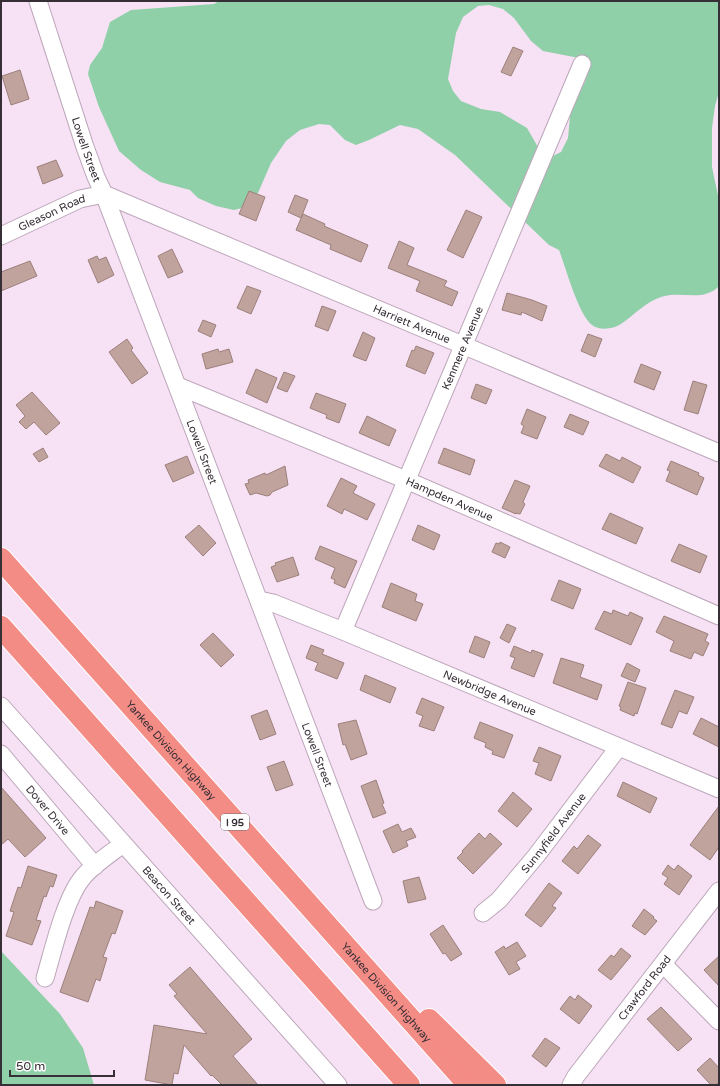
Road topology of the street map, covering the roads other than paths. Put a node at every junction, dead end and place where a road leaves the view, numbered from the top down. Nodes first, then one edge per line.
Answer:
1 (38, 1) edge
2 (582, 64) dead end
3 (104, 194) junction
4 (1, 236) edge
5 (463, 345) junction
6 (178, 386) junction
7 (719, 453) edge
8 (406, 480) junction
9 (1, 560) edge
10 (259, 600) junction
11 (719, 616) edge
12 (1, 627) edge
13 (343, 631) junction
14 (1, 706) edge
15 (618, 748) junction
16 (1, 754) edge
17 (719, 789) edge
18 (124, 844) junction
19 (95, 866) junction
20 (284, 877) junction
21 (719, 891) edge
22 (374, 901) dead end
23 (483, 913) dead end
24 (663, 964) junction
25 (45, 978) dead end
26 (719, 1022) edge
27 (338, 1085) edge
28 (409, 1085) edge
29 (469, 1085) edge
30 (495, 1085) edge
31 (571, 1085) edge

1 - 3 street, Lowell Street
2 - 5 street, Kenmere Avenue
3 - 4 street, Gleason Road
3 - 5 street, Harriett Avenue
3 - 6 street, Lowell Street
5 - 7 street, Harriett Avenue
5 - 8 street, Kenmere Avenue
6 - 8 street, Hampden Avenue
6 - 10 street, Lowell Street
8 - 11 street, Hampden Avenue
8 - 13 street, Kenmere Avenue
9 - 20 highway, Yankee Division Highway / I 95
10 - 13 street, Newbridge Avenue
10 - 22 street, Lowell Street
12 - 28 highway
13 - 15 street, Newbridge Avenue
14 - 18 street, Beacon Street
15 - 17 street, Newbridge Avenue
15 - 23 street, Sunnyfield Avenue
16 - 19 street, Dover Drive
18 - 19 street
18 - 27 street, Beacon Street
19 - 25 street
20 - 29 highway, Yankee Division Highway / I 95
20 - 30 highway
21 - 24 street, Crawford Road
24 - 26 street
24 - 31 street, Crawford Road

